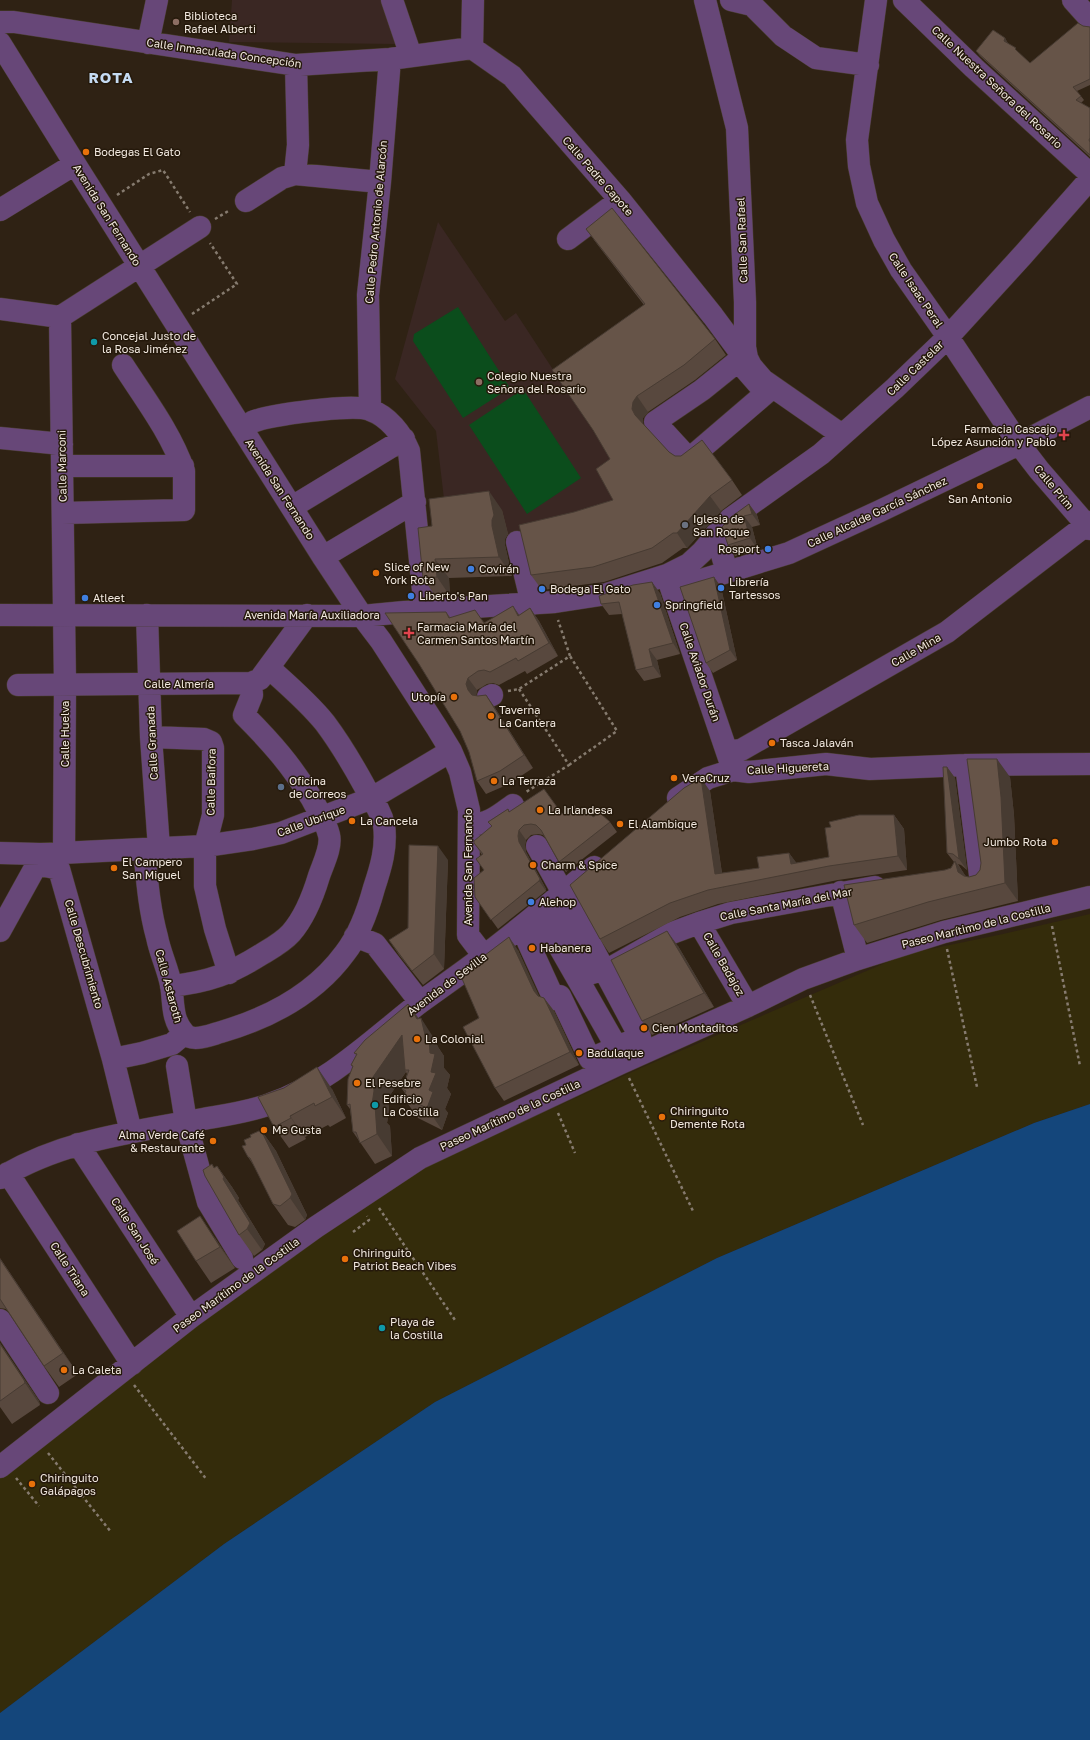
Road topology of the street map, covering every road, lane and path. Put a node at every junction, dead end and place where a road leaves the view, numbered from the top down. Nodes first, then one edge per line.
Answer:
1 (157, 0) edge
2 (392, 0) edge
3 (473, 0) edge
4 (708, 0) edge
5 (731, 0) edge
6 (876, 0) edge
7 (904, 0) edge
8 (1073, 0) edge
9 (1090, 19) edge
10 (0, 22) edge
11 (148, 42) junction
12 (0, 43) edge
13 (472, 48) junction
14 (400, 58) junction
15 (296, 65) junction
16 (868, 65) junction
17 (74, 164) junction
18 (295, 174) junction
19 (1090, 174) edge
20 (1090, 179) edge
21 (380, 182) junction
22 (620, 200) junction
23 (246, 201) joint
24 (0, 210) edge
25 (200, 227) joint
26 (568, 239) dead end
27 (139, 266) junction
28 (225, 293) dead end
29 (745, 302) junction
30 (0, 310) edge
31 (713, 316) junction
32 (60, 317) junction
33 (177, 324) junction
34 (948, 337) junction
35 (743, 360) junction
36 (123, 365) dead end
37 (1090, 407) edge
38 (370, 409) junction
39 (242, 429) junction
40 (842, 435) junction
41 (0, 438) edge
42 (404, 439) junction
43 (62, 444) junction
44 (1019, 444) junction
45 (180, 462) junction
46 (62, 466) junction
47 (415, 502) junction
48 (292, 507) junction
49 (63, 513) junction
50 (1089, 525) edge
51 (717, 535) junction
52 (517, 542) dead end
53 (323, 557) junction
54 (729, 572) junction
55 (671, 584) junction
56 (555, 602) junction
57 (532, 604) junction
58 (425, 610) junction
59 (65, 614) junction
60 (147, 615) junction
61 (307, 615) junction
62 (0, 616) edge
63 (362, 616) junction
64 (570, 656) junction
65 (269, 668) junction
66 (251, 683) junction
67 (65, 684) junction
68 (149, 684) junction
69 (18, 685) dead end
70 (519, 689) junction
71 (490, 696) dead end
72 (151, 737) junction
73 (451, 751) junction
74 (734, 757) junction
75 (569, 764) junction
76 (1090, 764) edge
77 (966, 765) junction
78 (372, 798) junction
79 (513, 798) joint
80 (665, 809) edge
81 (469, 817) junction
82 (322, 818) junction
83 (205, 846) junction
84 (537, 846) dead end
85 (151, 848) junction
86 (0, 853) edge
87 (64, 853) junction
88 (611, 854) edge
89 (38, 859) junction
90 (979, 877) edge
91 (896, 883) edge
92 (841, 892) junction
93 (1090, 897) edge
94 (1048, 908) junction
95 (553, 909) junction
96 (699, 923) junction
97 (0, 931) edge
98 (944, 932) junction
99 (355, 936) junction
100 (484, 956) junction
101 (858, 959) junction
102 (604, 969) junction
103 (229, 973) junction
104 (803, 979) junction
105 (171, 986) junction
106 (420, 1002) junction
107 (748, 1006) junction
108 (184, 1034) junction
109 (612, 1039) dead end
110 (114, 1060) junction
111 (621, 1062) junction
112 (177, 1066) dead end
113 (1080, 1066) dead end
114 (977, 1088) dead end
115 (550, 1096) junction
116 (186, 1122) junction
117 (863, 1125) dead end
118 (131, 1132) junction
119 (78, 1144) junction
120 (575, 1153) dead end
121 (4, 1176) edge
122 (368, 1191) junction
123 (693, 1211) dead end
124 (242, 1258) dead end
125 (191, 1317) junction
126 (0, 1320) edge
127 (455, 1320) dead end
128 (127, 1367) junction
129 (48, 1393) dead end
130 (47, 1452) dead end
131 (2, 1466) edge
132 (207, 1480) dead end
133 (39, 1506) dead end
134 (111, 1532) dead end

1 - 11 street
2 - 14 street
3 - 13 street
4 - 29 street, Calle San Rafael
5 - 16 street
6 - 16 street, Calle Isaac Peral
7 - 19 street, Calle Nuestra Señora del Rosario
8 - 9 street
10 - 11 street, Calle Inmaculada Concepción
11 - 15 street, Calle Inmaculada Concepción
12 - 17 street, Avenida San Fernando
13 - 14 street, Calle Inmaculada Concepción
13 - 22 street, Calle Padre Capote
14 - 15 street, Calle Inmaculada Concepción
14 - 21 street, Calle Pedro Antonio de Alarcón
15 - 18 street
16 - 34 street, Calle Isaac Peral
17 - 24 street
17 - 27 street, Avenida San Fernando
18 - 21 street
18 - 23 street
20 - 34 street, Calle Castelar
21 - 38 street, Calle Pedro Antonio de Alarcón
22 - 26 street
22 - 31 street, Calle Padre Capote
23 - 25 path
25 - 27 street
27 - 32 street
27 - 33 street, Avenida San Fernando
28 - 33 path
29 - 31 street
29 - 35 street, Calle San Rafael
30 - 32 street
31 - 35 street, Calle Padre Capote
32 - 43 street, Calle Marconi
33 - 39 street, Avenida San Fernando
34 - 40 street, Calle Castelar
34 - 44 street, Calle Isaac Peral
35 - 35 street
35 - 40 street, Calle San Rafael
36 - 45 street
37 - 44 street, Calle Alcalde García Sánchez
38 - 39 street
38 - 42 street
39 - 48 street, Avenida San Fernando
40 - 51 street, Calle Castelar
41 - 43 street
42 - 47 street
42 - 48 street
43 - 46 street, Calle Marconi
44 - 50 street, Calle Prim
44 - 54 street, Calle Alcalde García Sánchez
45 - 46 street
45 - 49 street
46 - 49 street, Calle Marconi
47 - 53 street
47 - 58 street
48 - 53 street, Avenida San Fernando
49 - 59 street, Calle Marconi
50 - 74 street, Calle Mina
51 - 54 street
51 - 55 street, Calle Castelar
52 - 57 street
53 - 63 street, Avenida San Fernando
54 - 55 street
55 - 56 street, Avenida María Auxiliadora
55 - 74 street, Calle Aviador Durán
56 - 57 street, Avenida María Auxiliadora
56 - 64 path
57 - 58 street, Avenida María Auxiliadora
58 - 63 street, Avenida María Auxiliadora
59 - 60 street, Avenida María Auxiliadora
59 - 62 street, Avenida María Auxiliadora
59 - 67 street, Calle Huelva
60 - 61 street, Avenida María Auxiliadora
60 - 68 street, Calle Granada
61 - 63 street, Avenida María Auxiliadora
61 - 65 street
63 - 73 street, Avenida San Fernando
64 - 70 path
64 - 75 path
65 - 66 street
65 - 78 street, Calle Astaroth
66 - 68 street, Calle Almería
66 - 82 street
67 - 68 street, Calle Almería
67 - 69 street, Calle Almería
67 - 87 street, Calle Huelva
68 - 72 street, Calle Granada
70 - 71 path
70 - 75 path
72 - 83 street, Calle Baifora
72 - 85 street, Calle Granada
73 - 78 street, Calle Ubrique
73 - 81 street, Avenida San Fernando
74 - 77 street, Calle Higuereta
74 - 80 street, Calle Higuereta
75 - 79 path
76 - 77 street, Calle Higuereta
77 - 90 street
78 - 82 street, Calle Ubrique
78 - 99 street, Calle Astaroth
79 - 81 street
81 - 100 street, Avenida San Fernando
82 - 83 street, Calle Ubrique
82 - 103 street
83 - 85 street, Calle Ubrique
83 - 103 street
84 - 95 street
85 - 87 street, Calle Ubrique
85 - 105 street, Calle Astaroth
86 - 89 street
87 - 89 street, Calle Ubrique
88 - 95 street
89 - 97 street
89 - 110 street, Calle Descubrimiento
91 - 92 street, Calle Santa María del Mar
92 - 96 street, Calle Santa María del Mar
92 - 101 street
93 - 94 street, Paseo Marítimo de la Costilla
94 - 98 street, Paseo Marítimo de la Costilla
94 - 113 path
95 - 100 street, Avenida de Sevilla
95 - 102 street
95 - 102 street
95 - 109 street
96 - 102 street, Calle Santa María del Mar
96 - 107 street, Calle Badajoz
98 - 101 street, Paseo Marítimo de la Costilla
98 - 114 path
99 - 106 street
99 - 108 street, Calle Astaroth
100 - 106 street, Avenida de Sevilla
101 - 104 street, Paseo Marítimo de la Costilla
103 - 105 street
104 - 107 street, Paseo Marítimo de la Costilla
104 - 117 path
105 - 108 street, Calle Astaroth
106 - 116 street, Avenida de Sevilla
107 - 111 street, Paseo Marítimo de la Costilla
108 - 110 street
110 - 118 street
111 - 115 street, Paseo Marítimo de la Costilla
111 - 123 path
112 - 116 street
115 - 120 path
115 - 122 street, Paseo Marítimo de la Costilla
116 - 118 street, Avenida de Sevilla
116 - 124 street
118 - 119 street, Avenida de Sevilla
119 - 121 street, Avenida de Sevilla
119 - 125 street, Calle San José
121 - 128 street, Calle Triana
122 - 125 street, Paseo Marítimo de la Costilla
122 - 127 path
125 - 128 street, Paseo Marítimo de la Costilla
126 - 129 street
128 - 131 street, Paseo Marítimo de la Costilla
128 - 132 path
130 - 134 path
131 - 133 path

